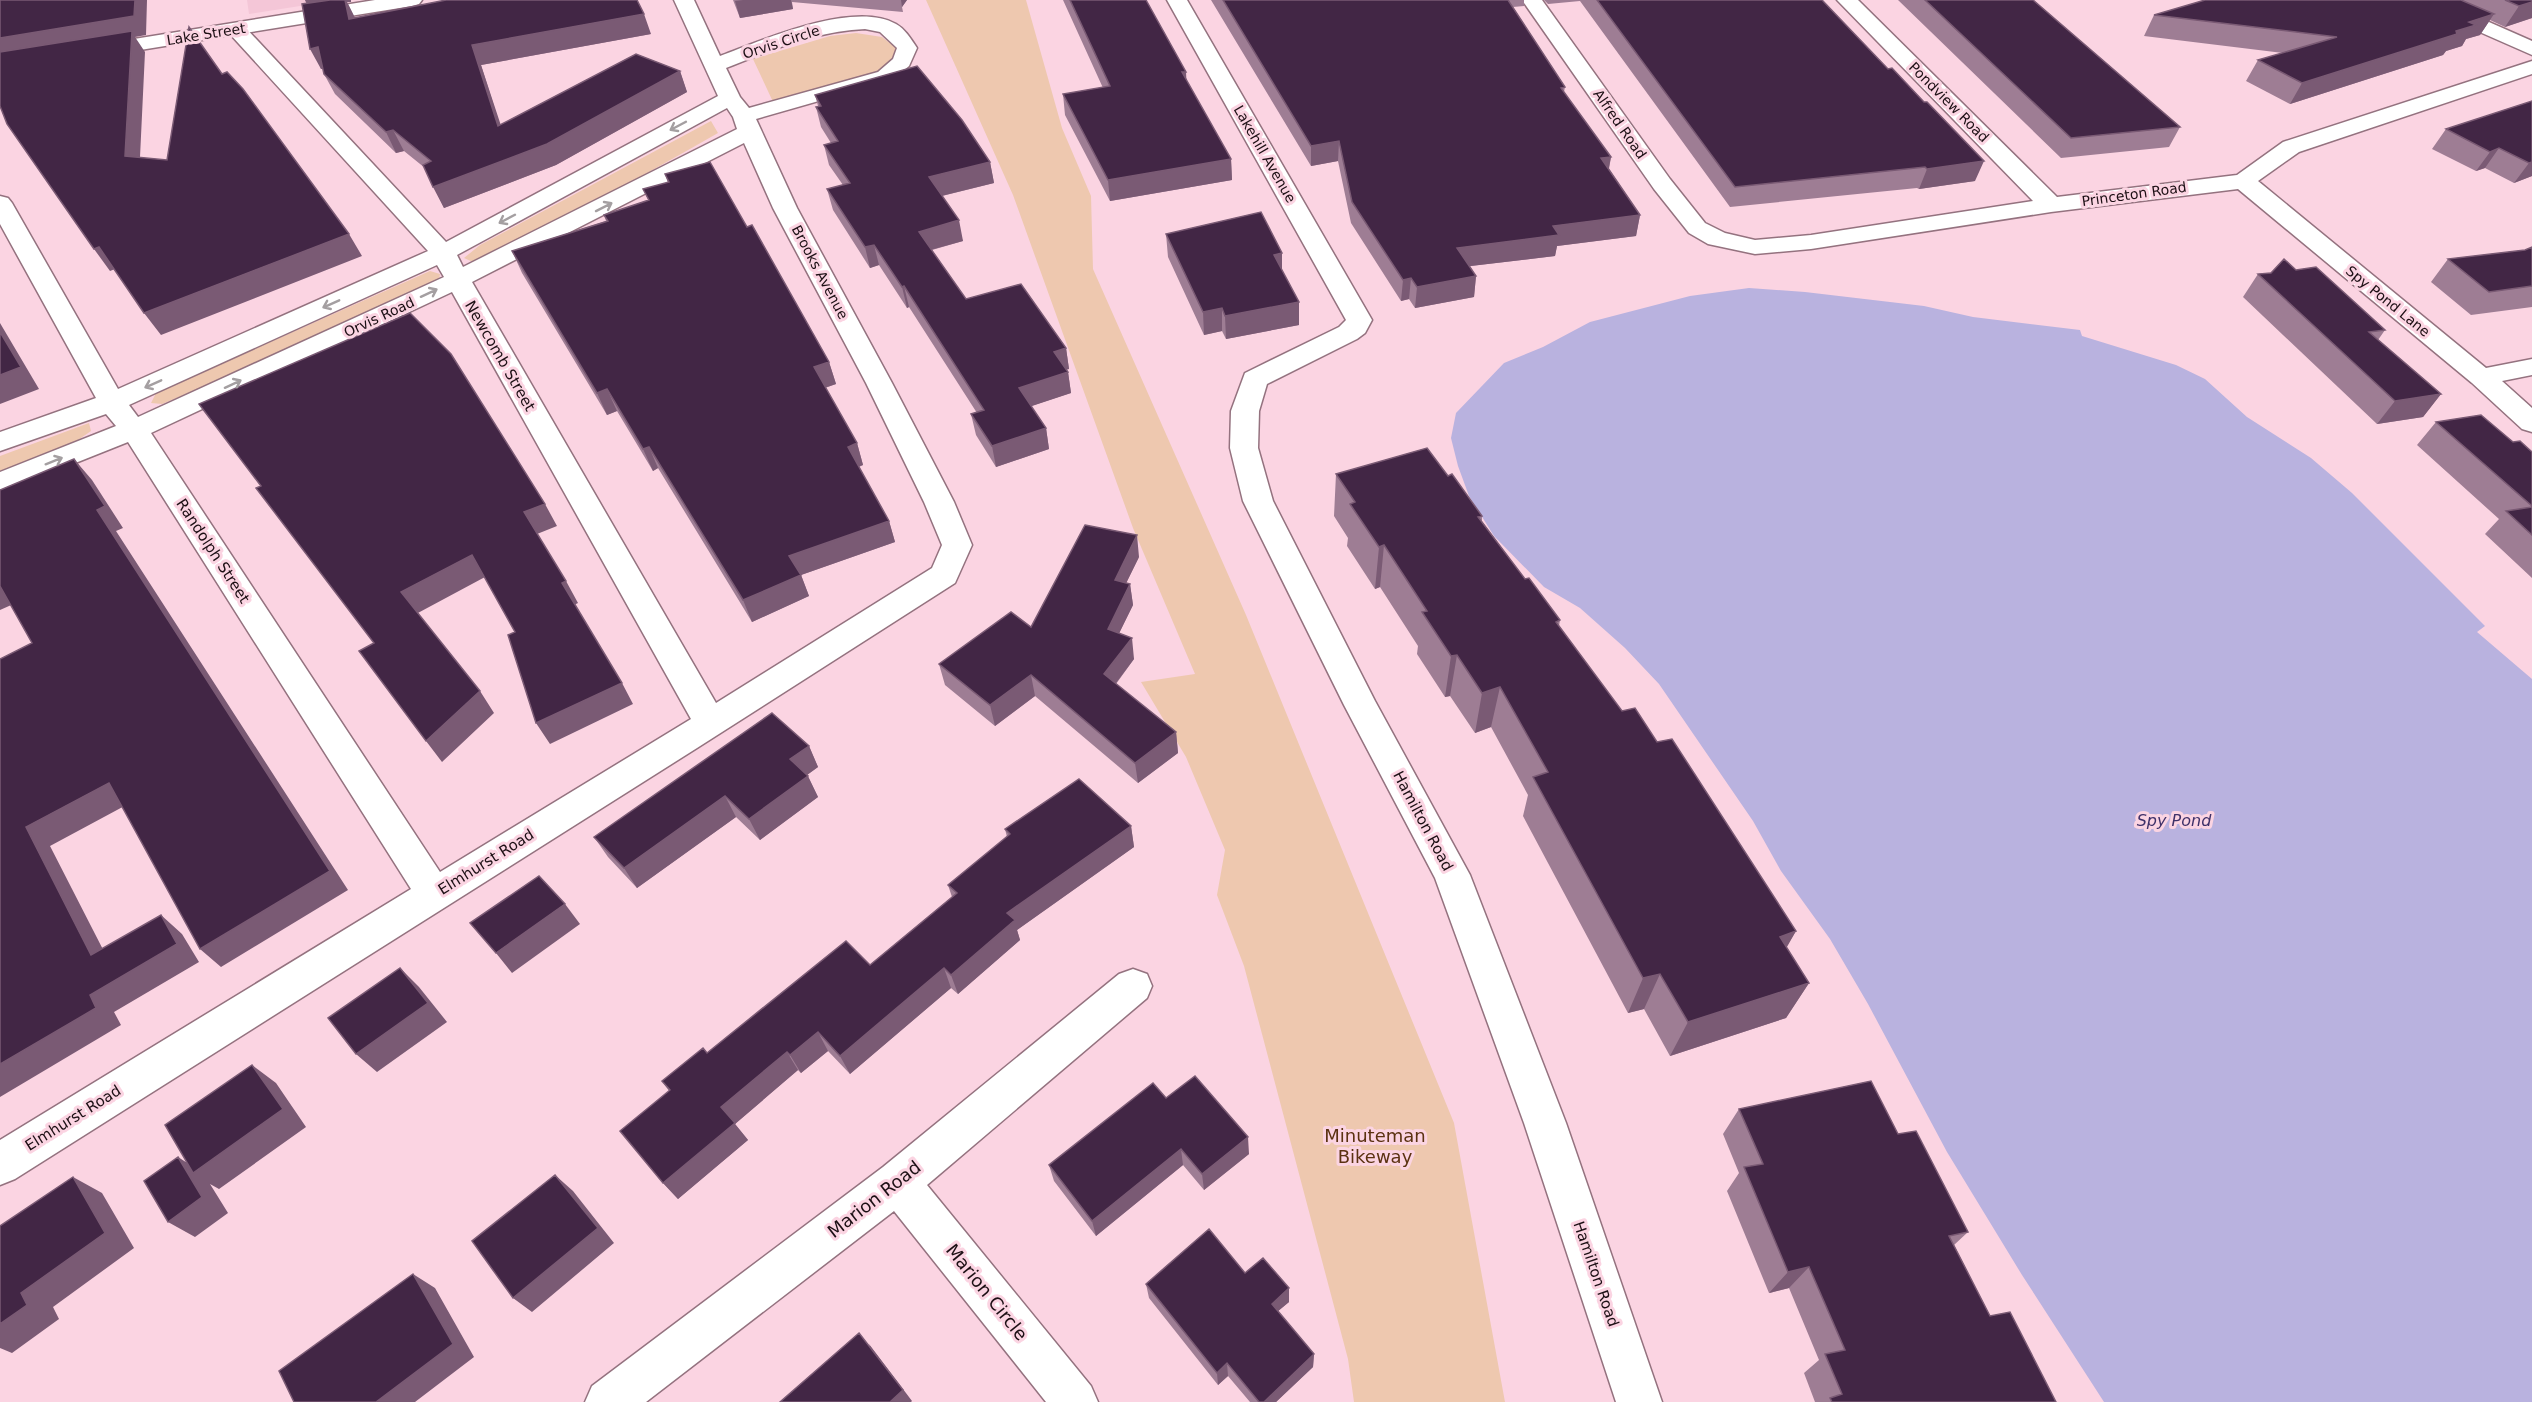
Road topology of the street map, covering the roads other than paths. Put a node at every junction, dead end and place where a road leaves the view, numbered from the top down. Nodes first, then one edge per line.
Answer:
1 (412, 0) edge
2 (684, 0) edge
3 (1177, 0) edge
4 (1533, 0) edge
5 (1847, 0) edge
6 (2423, 0) edge
7 (236, 29) junction
8 (2532, 49) edge
9 (82, 54) edge
10 (715, 65) junction
11 (2532, 68) edge
12 (741, 116) junction
13 (2243, 181) junction
14 (0, 203) edge
15 (2051, 205) junction
16 (1717, 239) joint
17 (443, 253) junction
18 (457, 280) junction
19 (1353, 308) joint
20 (2532, 367) edge
21 (2481, 377) junction
22 (112, 402) junction
23 (2532, 423) edge
24 (133, 430) junction
25 (0, 442) edge
26 (0, 483) edge
27 (957, 545) joint
28 (710, 723) junction
29 (435, 894) junction
30 (1133, 987) dead end
31 (0, 1164) edge
32 (898, 1182) junction
33 (608, 1402) edge
34 (1076, 1402) edge
35 (1639, 1402) edge

1 - 7 street, Lake Street
2 - 10 street, Brooks Avenue
3 - 19 street, Lakehill Avenue
4 - 16 street, Alfred Road
5 - 15 street, Pondview Road
6 - 8 street
7 - 9 street, Lake Street
7 - 17 street, Newcomb Street
10 - 12 street, Brooks Avenue
10 - 12 street, Orvis Circle
11 - 13 street, Princeton Road
12 -> 17 street
18 -> 12 street, Orvis Road
12 - 27 street, Brooks Avenue
13 - 15 street, Princeton Road
13 - 21 street, Spy Pond Lane
14 - 22 street, Randolph Street
15 - 16 street, Princeton Road
17 - 18 street, Newcomb Street
17 -> 22 street
24 -> 18 street, Orvis Road
18 - 28 street, Newcomb Street
19 - 35 street, Hamilton Road
20 - 21 street
21 - 23 street, Spy Pond Lane
22 - 24 street, Randolph Street
22 - 25 street
26 -> 24 street, Orvis Road
24 - 29 street, Randolph Street
27 - 28 street, Elmhurst Road
28 - 29 street, Elmhurst Road
29 - 31 street, Elmhurst Road
30 - 32 street, Marion Road
32 - 33 street, Marion Road
32 - 34 street, Marion Circle

